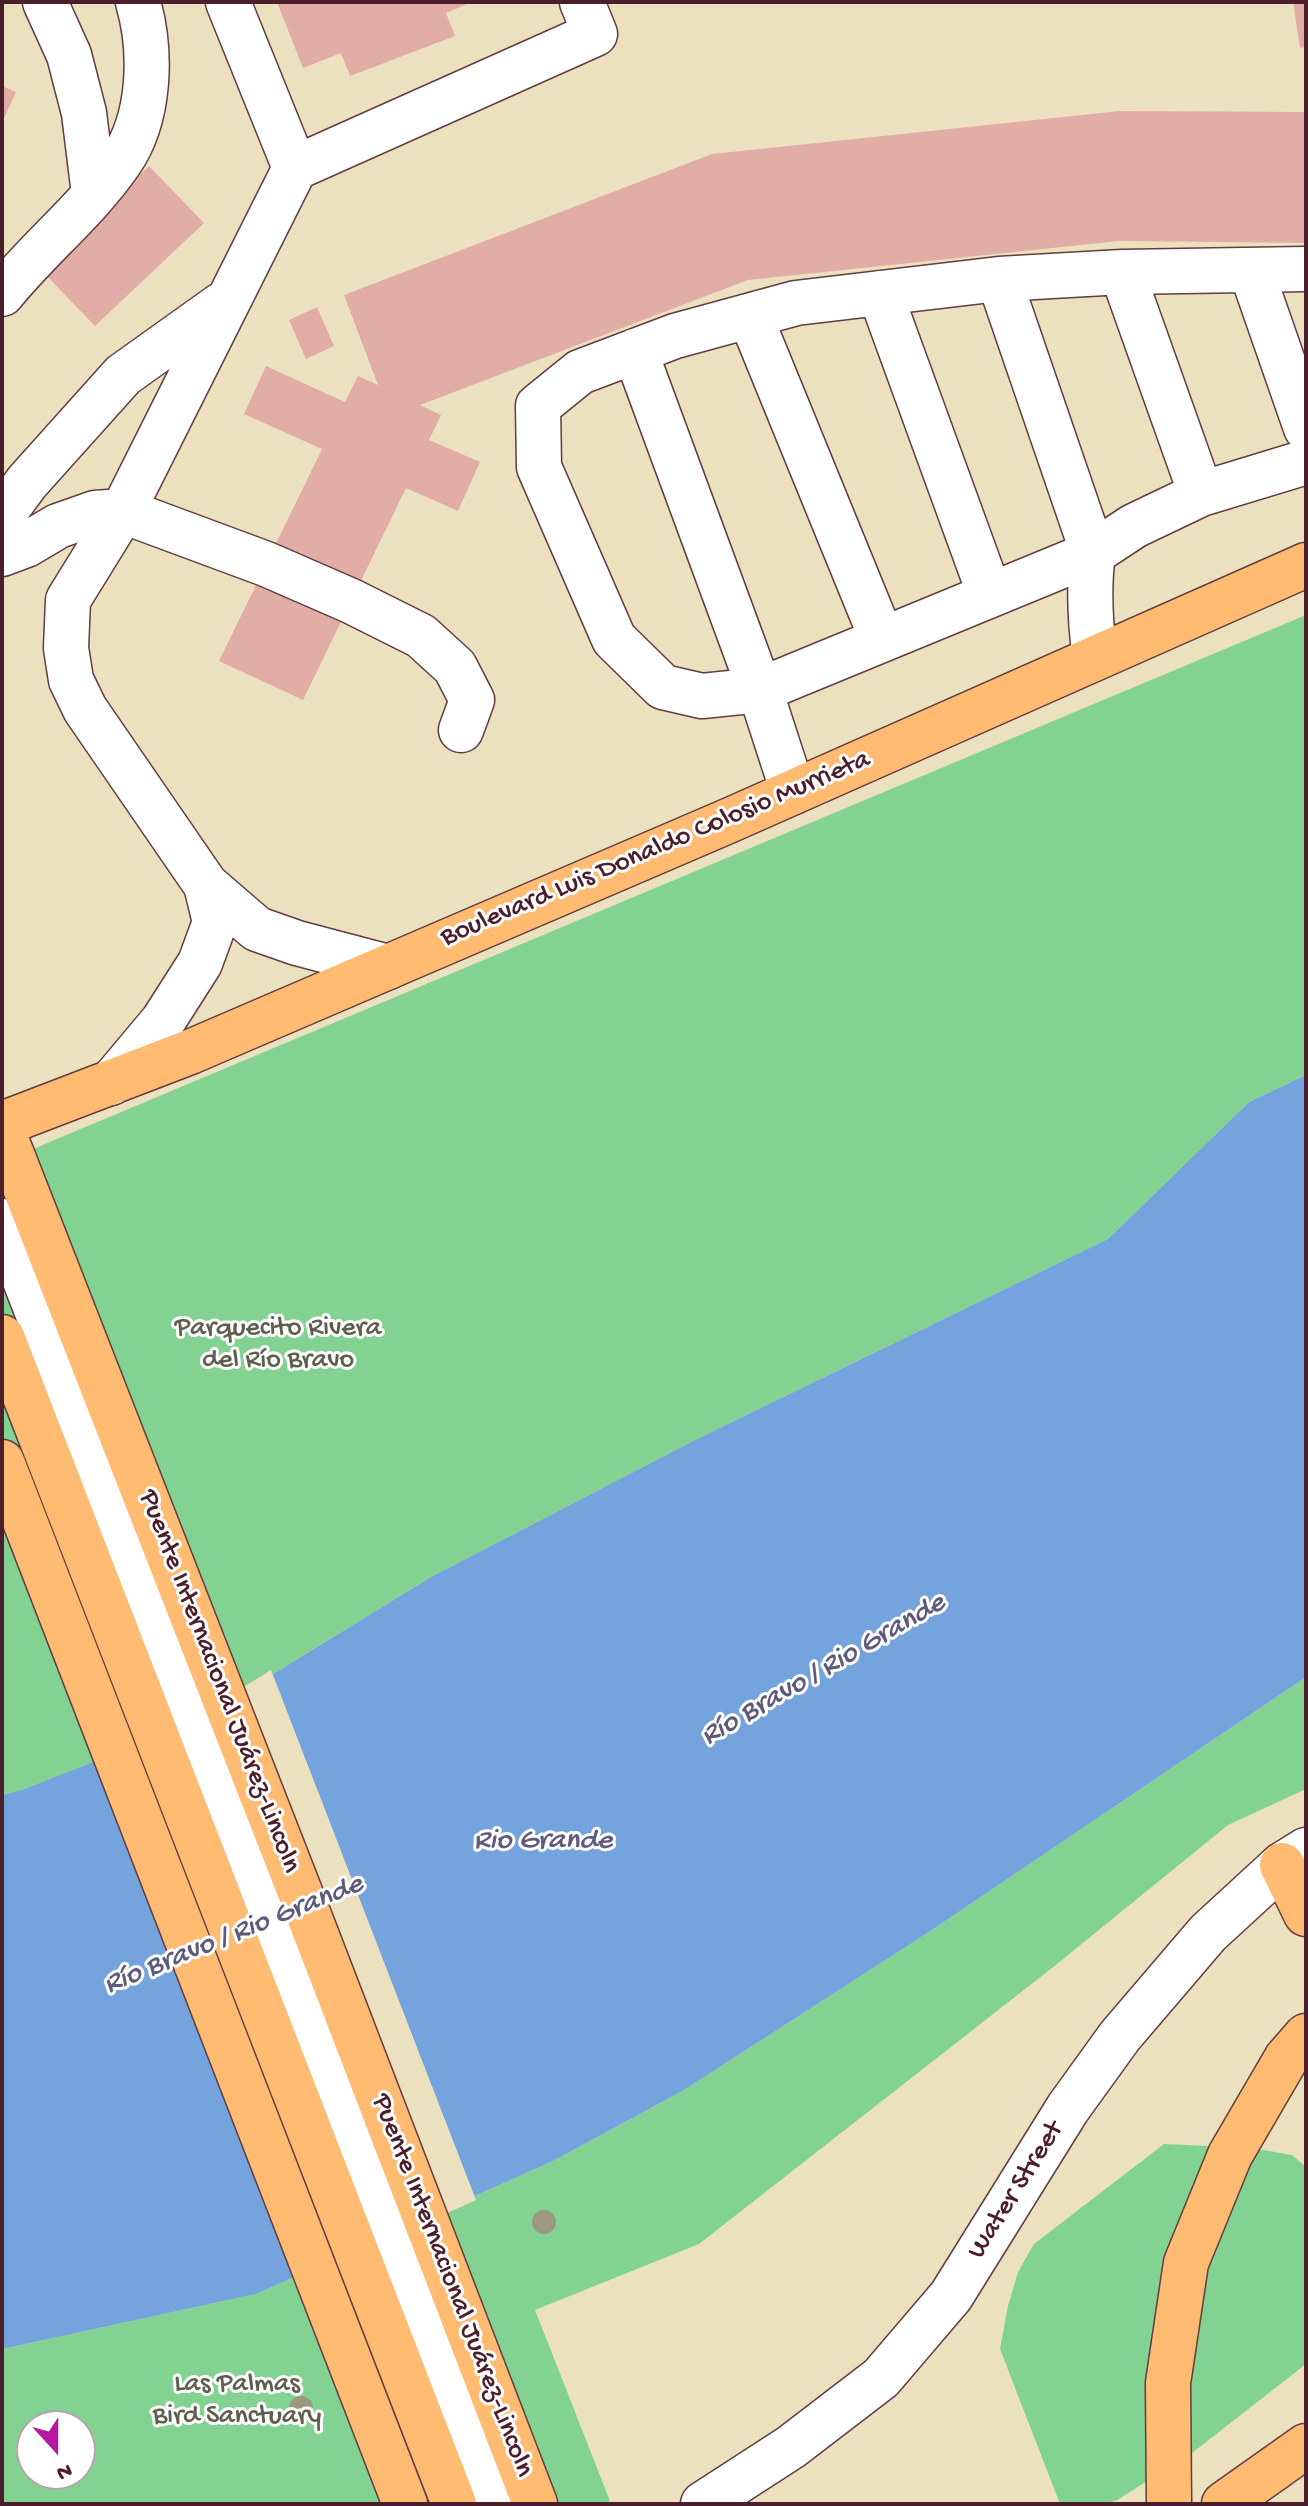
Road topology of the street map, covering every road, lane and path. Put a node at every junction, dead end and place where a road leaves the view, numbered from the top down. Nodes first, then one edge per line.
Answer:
1 (45, 2) edge
2 (138, 2) edge
3 (228, 2) edge
4 (582, 2) edge
5 (295, 168) junction
6 (94, 194) junction
7 (1306, 269) edge
8 (1251, 270) junction
9 (1122, 272) junction
10 (999, 279) junction
11 (880, 293) junction
12 (2, 294) edge
13 (227, 302) junction
14 (750, 316) junction
15 (635, 351) junction
16 (1306, 428) edge
17 (1306, 462) edge
18 (1201, 494) junction
19 (123, 511) junction
20 (2, 516) edge
21 (1093, 553) junction
22 (2, 554) edge
23 (1306, 565) edge
24 (990, 595) junction
25 (882, 639) junction
26 (1095, 658) junction
27 (760, 690) junction
28 (461, 730) dead end
29 (793, 792) junction
30 (206, 885) junction
31 (388, 967) junction
32 (111, 1083) junction
33 (2, 1127) edge
34 (2, 1221) edge
35 (2, 1337) edge
36 (2, 1462) edge
37 (1294, 1858) edge
38 (1306, 1914) edge
39 (1306, 2036) edge
40 (1306, 2446) edge
41 (405, 2504) edge
42 (454, 2504) edge
43 (498, 2504) edge
44 (535, 2504) edge
45 (703, 2504) edge
46 (1169, 2504) edge
47 (1224, 2504) edge

1 - 6 street
2 - 6 street
3 - 5 street
4 - 5 street
5 - 13 street
6 - 12 street
7 - 8 street
8 - 9 street
8 - 16 street
9 - 10 street
9 - 18 street
10 - 11 street
10 - 21 street
11 - 14 street
11 - 24 street
13 - 19 street
13 - 20 street
14 - 15 street
14 - 25 street
15 - 27 street
15 - 27 street
17 - 18 street
18 - 21 street
19 - 22 street
19 - 28 street
19 - 30 street
21 - 24 street
21 - 26 street
23 - 26 main road, Boulevard Luis Donaldo Colosio Murrieta
24 - 25 street
25 - 27 street
26 - 29 main road, Boulevard Luis Donaldo Colosio Murrieta
27 - 29 street
29 - 31 main road, Boulevard Luis Donaldo Colosio Murrieta
30 - 31 street
30 - 32 street
31 - 32 main road, Boulevard Luis Donaldo Colosio Murrieta
32 - 33 main road, Boulevard Luis Donaldo Colosio Murrieta
33 - 44 main road, Puente Internacional Juárez-Lincoln
34 - 43 street
35 - 42 main road
36 - 41 main road
37 - 38 main road
37 - 45 street, Water Street
39 - 46 main road
40 - 47 main road

